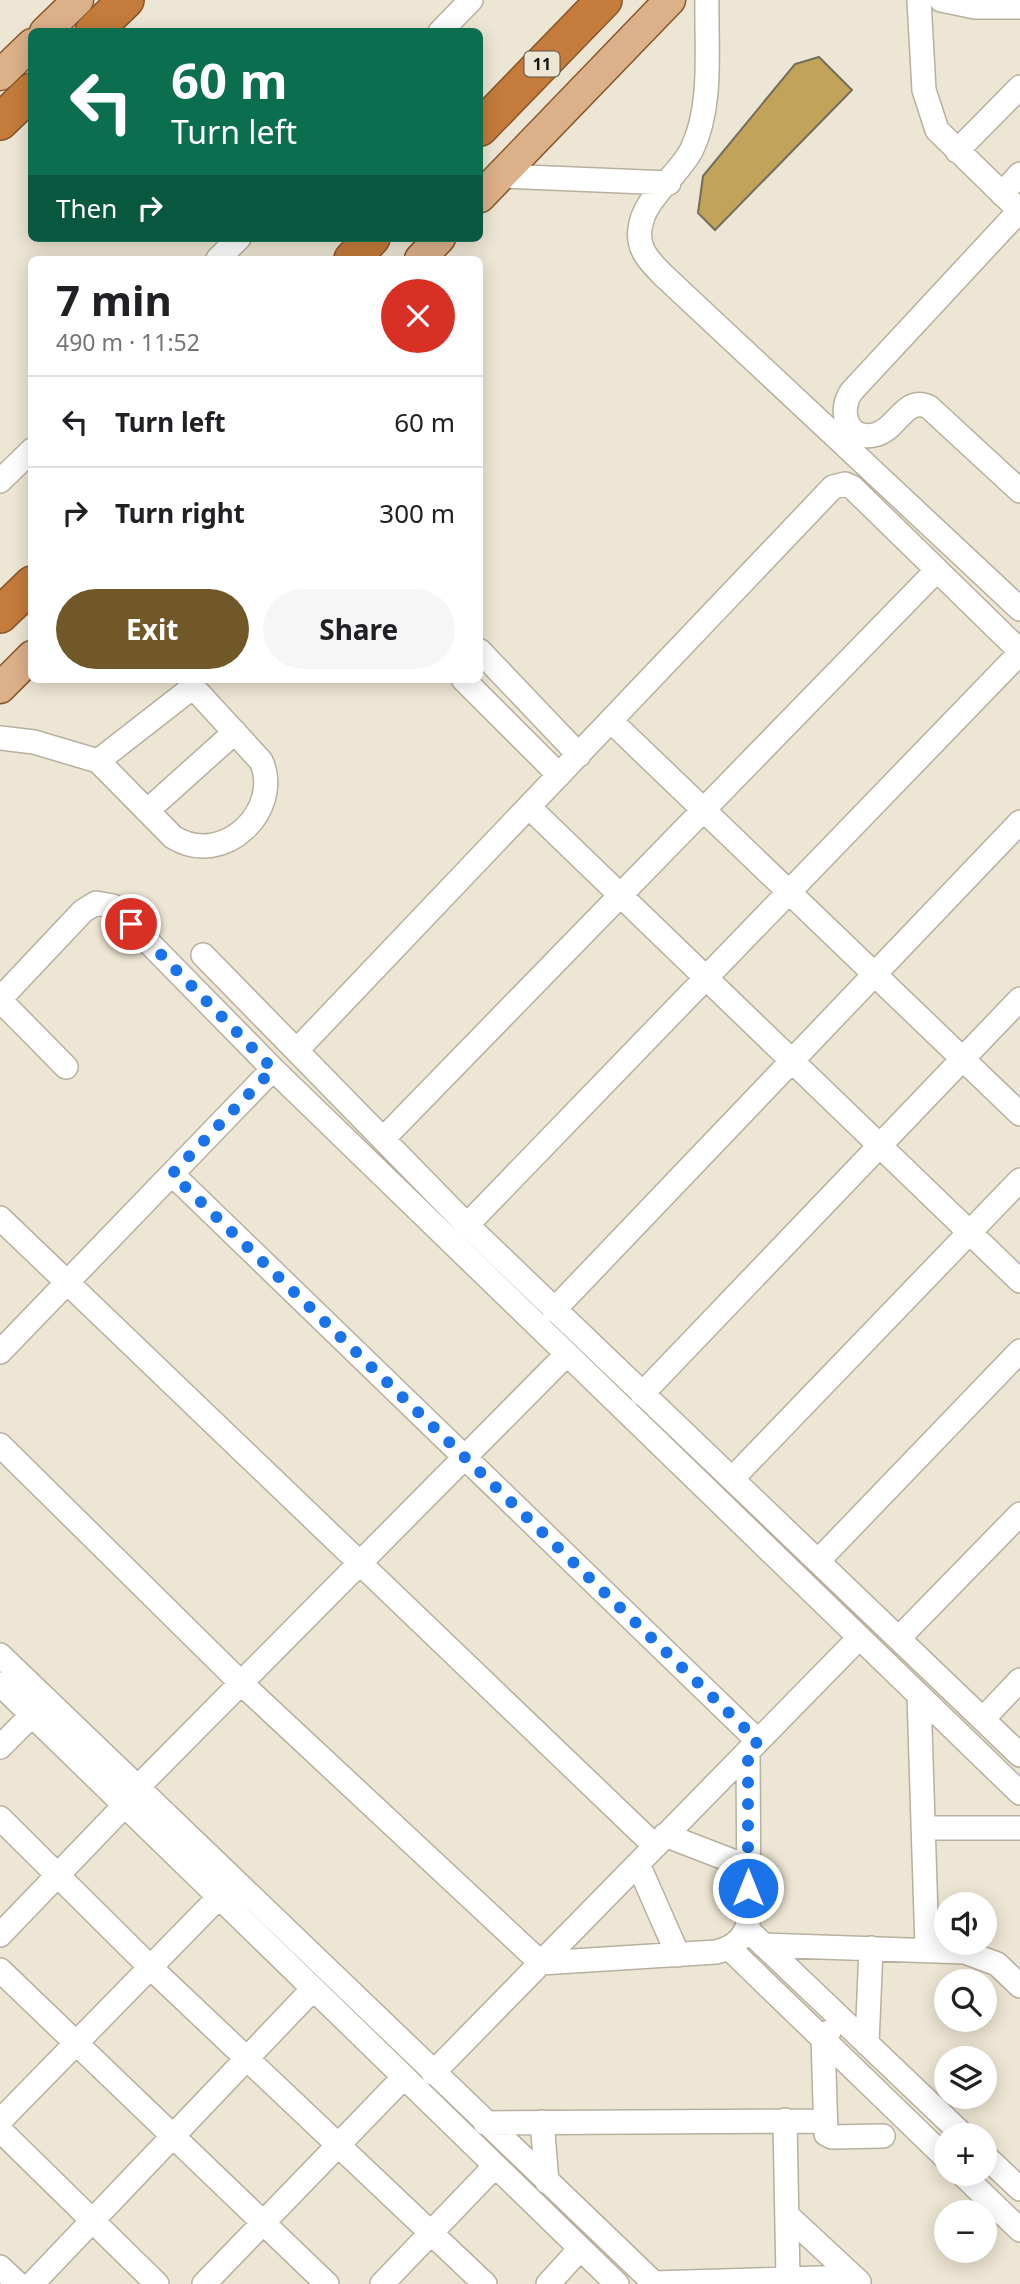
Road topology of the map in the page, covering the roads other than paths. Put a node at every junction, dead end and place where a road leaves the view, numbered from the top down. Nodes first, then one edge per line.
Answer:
1 (78, 0) edge
2 (126, 0) edge
3 (471, 0) edge
4 (604, 0) edge
5 (670, 0) edge
6 (707, 0) edge
7 (919, 0) edge
8 (941, 0) edge
9 (1020, 7) edge
10 (49, 28) edge
11 (97, 28) edge
12 (444, 28) edge
13 (28, 48) edge
14 (0, 75) edge
15 (1020, 87) edge
16 (28, 95) edge
17 (0, 122) edge
18 (483, 125) edge
19 (957, 151) junction
20 (1020, 174) edge
21 (501, 176) junction
22 (669, 183) junction
23 (483, 194) edge
24 (1002, 194) junction
25 (1020, 211) edge
26 (235, 242) edge
27 (368, 242) edge
28 (436, 242) edge
29 (221, 256) edge
30 (355, 256) edge
31 (423, 256) edge
32 (28, 454) edge
33 (0, 481) edge
34 (1020, 491) edge
35 (937, 570) junction
36 (28, 588) edge
37 (1020, 609) edge
38 (0, 615) edge
39 (1020, 652) edge
40 (483, 654) edge
41 (28, 660) edge
42 (193, 683) edge
43 (467, 683) edge
44 (0, 688) edge
45 (611, 721) junction
46 (554, 729) junction
47 (235, 733) junction
48 (0, 738) edge
49 (534, 750) junction
50 (579, 755) junction
51 (98, 761) junction
52 (559, 775) junction
53 (528, 807) junction
54 (704, 810) junction
55 (147, 811) junction
56 (1020, 822) edge
57 (789, 892) junction
58 (620, 896) junction
59 (203, 955) dead end
60 (875, 975) junction
61 (706, 978) junction
62 (0, 999) edge
63 (1020, 999) edge
64 (297, 1050) junction
65 (962, 1059) junction
66 (792, 1062) junction
67 (66, 1067) dead end
68 (273, 1069) junction
69 (1020, 1114) edge
70 (384, 1138) junction
71 (879, 1146) junction
72 (172, 1174) junction
73 (1020, 1180) edge
74 (0, 1218) edge
75 (467, 1225) junction
76 (970, 1233) junction
77 (1020, 1281) edge
78 (66, 1283) junction
79 (554, 1310) junction
80 (0, 1352) edge
81 (1020, 1352) edge
82 (567, 1354) junction
83 (642, 1394) junction
84 (0, 1445) edge
85 (464, 1457) junction
86 (732, 1479) junction
87 (1020, 1514) edge
88 (819, 1560) junction
89 (359, 1564) junction
90 (859, 1638) junction
91 (899, 1638) junction
92 (0, 1655) edge
93 (1020, 1680) edge
94 (242, 1683) junction
95 (0, 1684) edge
96 (919, 1696) junction
97 (32, 1715) junction
98 (983, 1719) junction
99 (753, 1746) junction
100 (0, 1747) edge
101 (1020, 1755) edge
102 (1020, 1793) edge
103 (131, 1797) junction
104 (0, 1818) edge
105 (923, 1828) junction
106 (1020, 1828) edge
107 (660, 1841) junction
108 (638, 1864) junction
109 (748, 1867) junction
110 (58, 1876) junction
111 (219, 1897) junction
112 (0, 1935) edge
113 (755, 1937) junction
114 (729, 1948) junction
115 (871, 1948) junction
116 (927, 1948) junction
117 (678, 1955) junction
118 (541, 1963) junction
119 (150, 1967) junction
120 (0, 1970) edge
121 (1020, 1986) edge
122 (313, 1989) junction
123 (841, 2019) junction
124 (823, 2039) junction
125 (76, 2043) junction
126 (867, 2044) junction
127 (247, 2059) junction
128 (433, 2073) junction
129 (404, 2077) junction
130 (785, 2120) junction
131 (824, 2120) junction
132 (0, 2121) edge
133 (542, 2122) junction
134 (485, 2123) junction
135 (950, 2123) edge
136 (0, 2130) edge
137 (173, 2136) junction
138 (883, 2136) dead end
139 (338, 2145) junction
140 (934, 2146) edge
141 (495, 2166) junction
142 (997, 2167) edge
143 (547, 2182) junction
144 (974, 2186) edge
145 (1020, 2189) edge
146 (787, 2215) junction
147 (92, 2221) junction
148 (263, 2223) junction
149 (1020, 2230) edge
150 (432, 2234) junction
151 (580, 2249) junction
152 (0, 2267) edge
153 (788, 2279) junction
154 (857, 2280) edge
155 (734, 2282) edge
156 (654, 2283) edge
157 (18, 2284) edge
158 (32, 2284) edge
159 (157, 2284) edge
160 (204, 2284) edge
161 (327, 2284) edge
162 (382, 2284) edge
163 (485, 2284) edge
164 (548, 2284) edge
165 (617, 2284) edge

1 - 10 main road
2 - 11 highway
3 - 12 street
4 - 18 highway, 11
5 - 21 main road
6 - 22 street
7 - 19 street
8 - 9 street
13 - 14 main road
15 - 19 street
16 - 17 highway
19 - 24 street
20 - 24 street
21 - 22 street
21 - 23 main road
22 - 37 street
24 - 25 street
25 - 34 street
26 - 29 street
27 - 30 highway
28 - 31 main road
32 - 33 street
35 - 39 street
35 - 45 street
35 - 54 street
36 - 38 highway
39 - 57 street
40 - 46 street
41 - 44 main road
42 - 47 street
42 - 51 street
43 - 49 street
45 - 50 street
45 - 54 street
46 - 49 street
46 - 50 street
47 - 55 street
47 - 55 street
48 - 51 street
49 - 52 street
50 - 52 street
51 - 55 street
52 - 53 street
53 - 58 street
53 - 64 street
54 - 57 street
54 - 58 street
56 - 60 street
57 - 60 street
57 - 61 street
58 - 61 street
58 - 70 street
59 - 64 street
60 - 65 street
60 - 66 street
61 - 66 street
61 - 75 street
62 - 67 street
62 - 68 street
63 - 65 street
64 - 70 street
65 - 69 street
65 - 71 street
66 - 71 street
66 - 79 street
68 - 72 street
68 - 82 street
70 - 75 street
71 - 76 street
71 - 83 street
72 - 78 street
72 - 85 street
73 - 76 street
74 - 78 street
75 - 79 street
76 - 77 street
76 - 86 street
78 - 80 street
78 - 89 street
79 - 83 street
81 - 88 street
82 - 85 street
82 - 90 street
83 - 86 street
84 - 94 street
85 - 89 street
85 - 99 street
86 - 88 street
87 - 91 street
88 - 91 street
89 - 94 street
89 - 107 street
90 - 96 street
90 - 99 street
91 - 98 street
92 - 103 street
93 - 98 street
94 - 103 street
94 - 118 street
95 - 97 street
96 - 102 street
96 - 105 street
97 - 100 street
97 - 103 street
98 - 101 street
99 - 107 street
99 - 109 street
103 - 110 street
103 - 111 street
103 - 128 street
104 - 110 street
105 - 106 street
105 - 116 street
107 - 108 street
107 - 109 street
108 - 117 street
108 - 118 street
109 - 113 street
110 - 112 street
110 - 119 street
111 - 119 street
111 - 122 street
113 - 114 street
113 - 115 street
113 - 123 street
114 - 117 street
114 - 124 street
115 - 116 street
115 - 126 street
116 - 121 street
117 - 118 street
118 - 128 street
119 - 125 street
119 - 127 street
120 - 125 street
122 - 127 street
122 - 129 street
123 - 124 street
123 - 126 street
124 - 131 street
124 - 140 street
125 - 132 street
125 - 137 street
126 - 135 street
127 - 137 street
127 - 139 street
128 - 134 street
129 - 139 street
129 - 141 street
130 - 131 street
130 - 133 street
130 - 146 street
131 - 138 street
133 - 134 street
133 - 143 street
134 - 143 street
136 - 147 street
137 - 147 street
137 - 148 street
139 - 148 street
139 - 150 street
141 - 150 street
141 - 151 street
142 - 145 street
143 - 156 street
144 - 149 street
146 - 153 street
146 - 154 street
147 - 158 street
147 - 159 street
148 - 160 street
148 - 161 street
150 - 162 street
150 - 163 street
151 - 164 street
151 - 165 street
152 - 157 street
153 - 154 street
153 - 155 street
155 - 156 street

